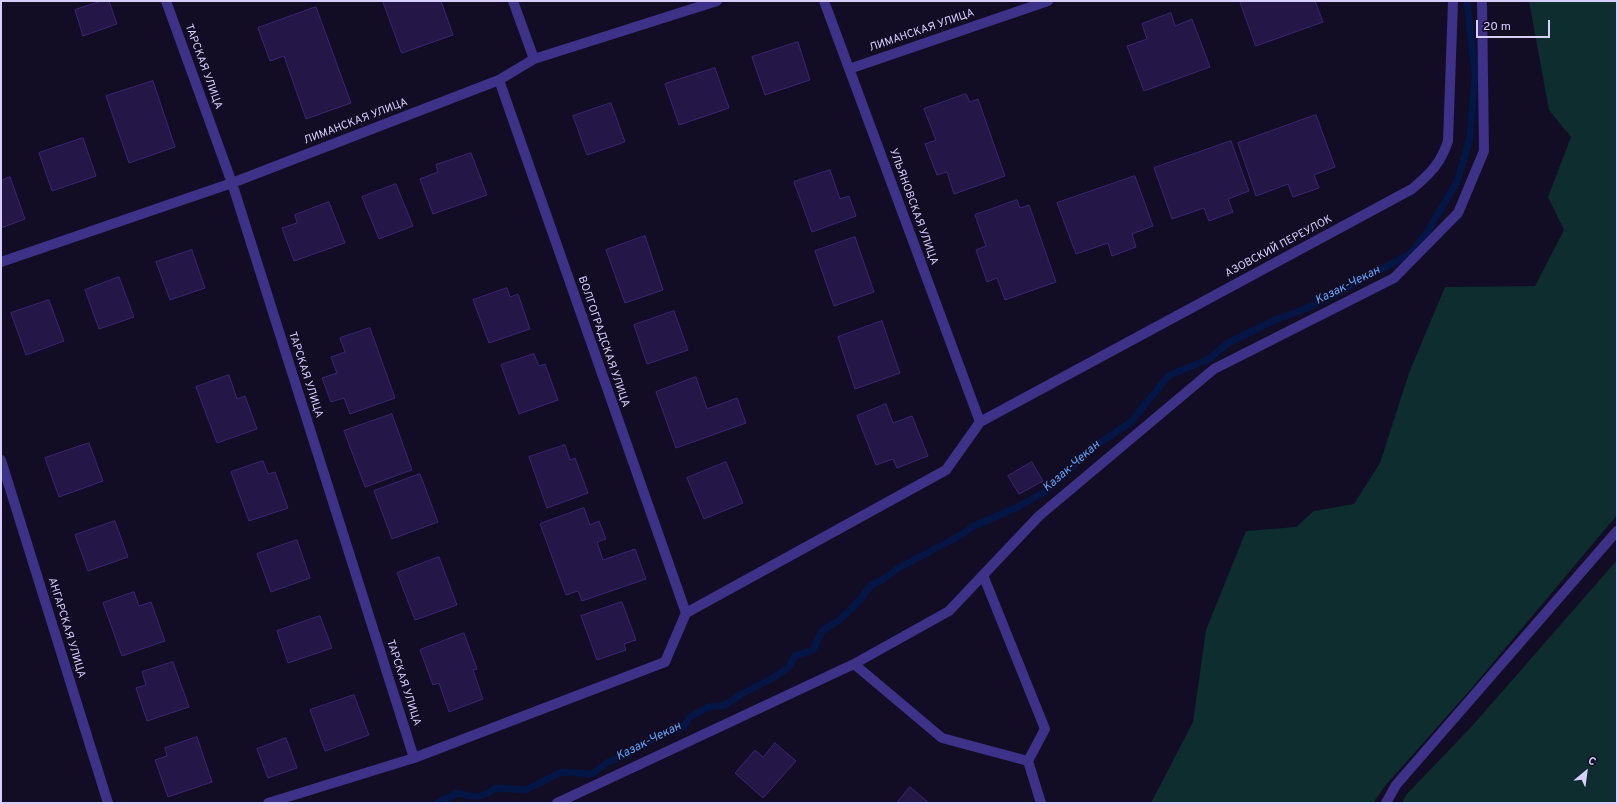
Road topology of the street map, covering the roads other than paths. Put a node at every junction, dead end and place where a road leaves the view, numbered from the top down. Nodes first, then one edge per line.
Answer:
1 (166, 1) edge
2 (513, 1) edge
3 (717, 1) edge
4 (824, 1) edge
5 (1048, 1) edge
6 (1453, 1) edge
7 (1482, 1) edge
8 (534, 59) junction
9 (849, 69) junction
10 (498, 80) junction
11 (232, 183) junction
12 (1, 262) edge
13 (980, 422) junction
14 (1, 460) edge
15 (1617, 531) edge
16 (983, 575) junction
17 (686, 613) junction
18 (854, 664) junction
19 (414, 758) junction
20 (1028, 761) junction
21 (108, 803) edge
22 (268, 803) edge
23 (557, 803) edge
24 (1041, 803) edge
25 (1386, 803) edge

1 - 11 street, ТАРСКАЯ УЛИЦА
2 - 8 street
3 - 8 street, ЛИМАНСКАЯ УЛИЦА
4 - 9 street, УЛЬЯНОВСКАЯ УЛИЦА
5 - 9 street, ЛИМАНСКАЯ УЛИЦА
6 - 13 street, АЗОВСКИЙ ПЕРЕУЛОК
7 - 16 street
8 - 10 street, ЛИМАНСКАЯ УЛИЦА
9 - 13 street, УЛЬЯНОВСКАЯ УЛИЦА
10 - 11 street, ЛИМАНСКАЯ УЛИЦА
10 - 17 street, ВОЛГОГРАДСКАЯ УЛИЦА
11 - 12 street, ЛИМАНСКАЯ УЛИЦА
11 - 19 street, ТАРСКАЯ УЛИЦА
13 - 17 street
14 - 21 street, АНГАРСКАЯ УЛИЦА
15 - 25 street
16 - 18 street
16 - 20 street
17 - 19 street
18 - 20 street
18 - 23 street
19 - 22 street
20 - 24 street

